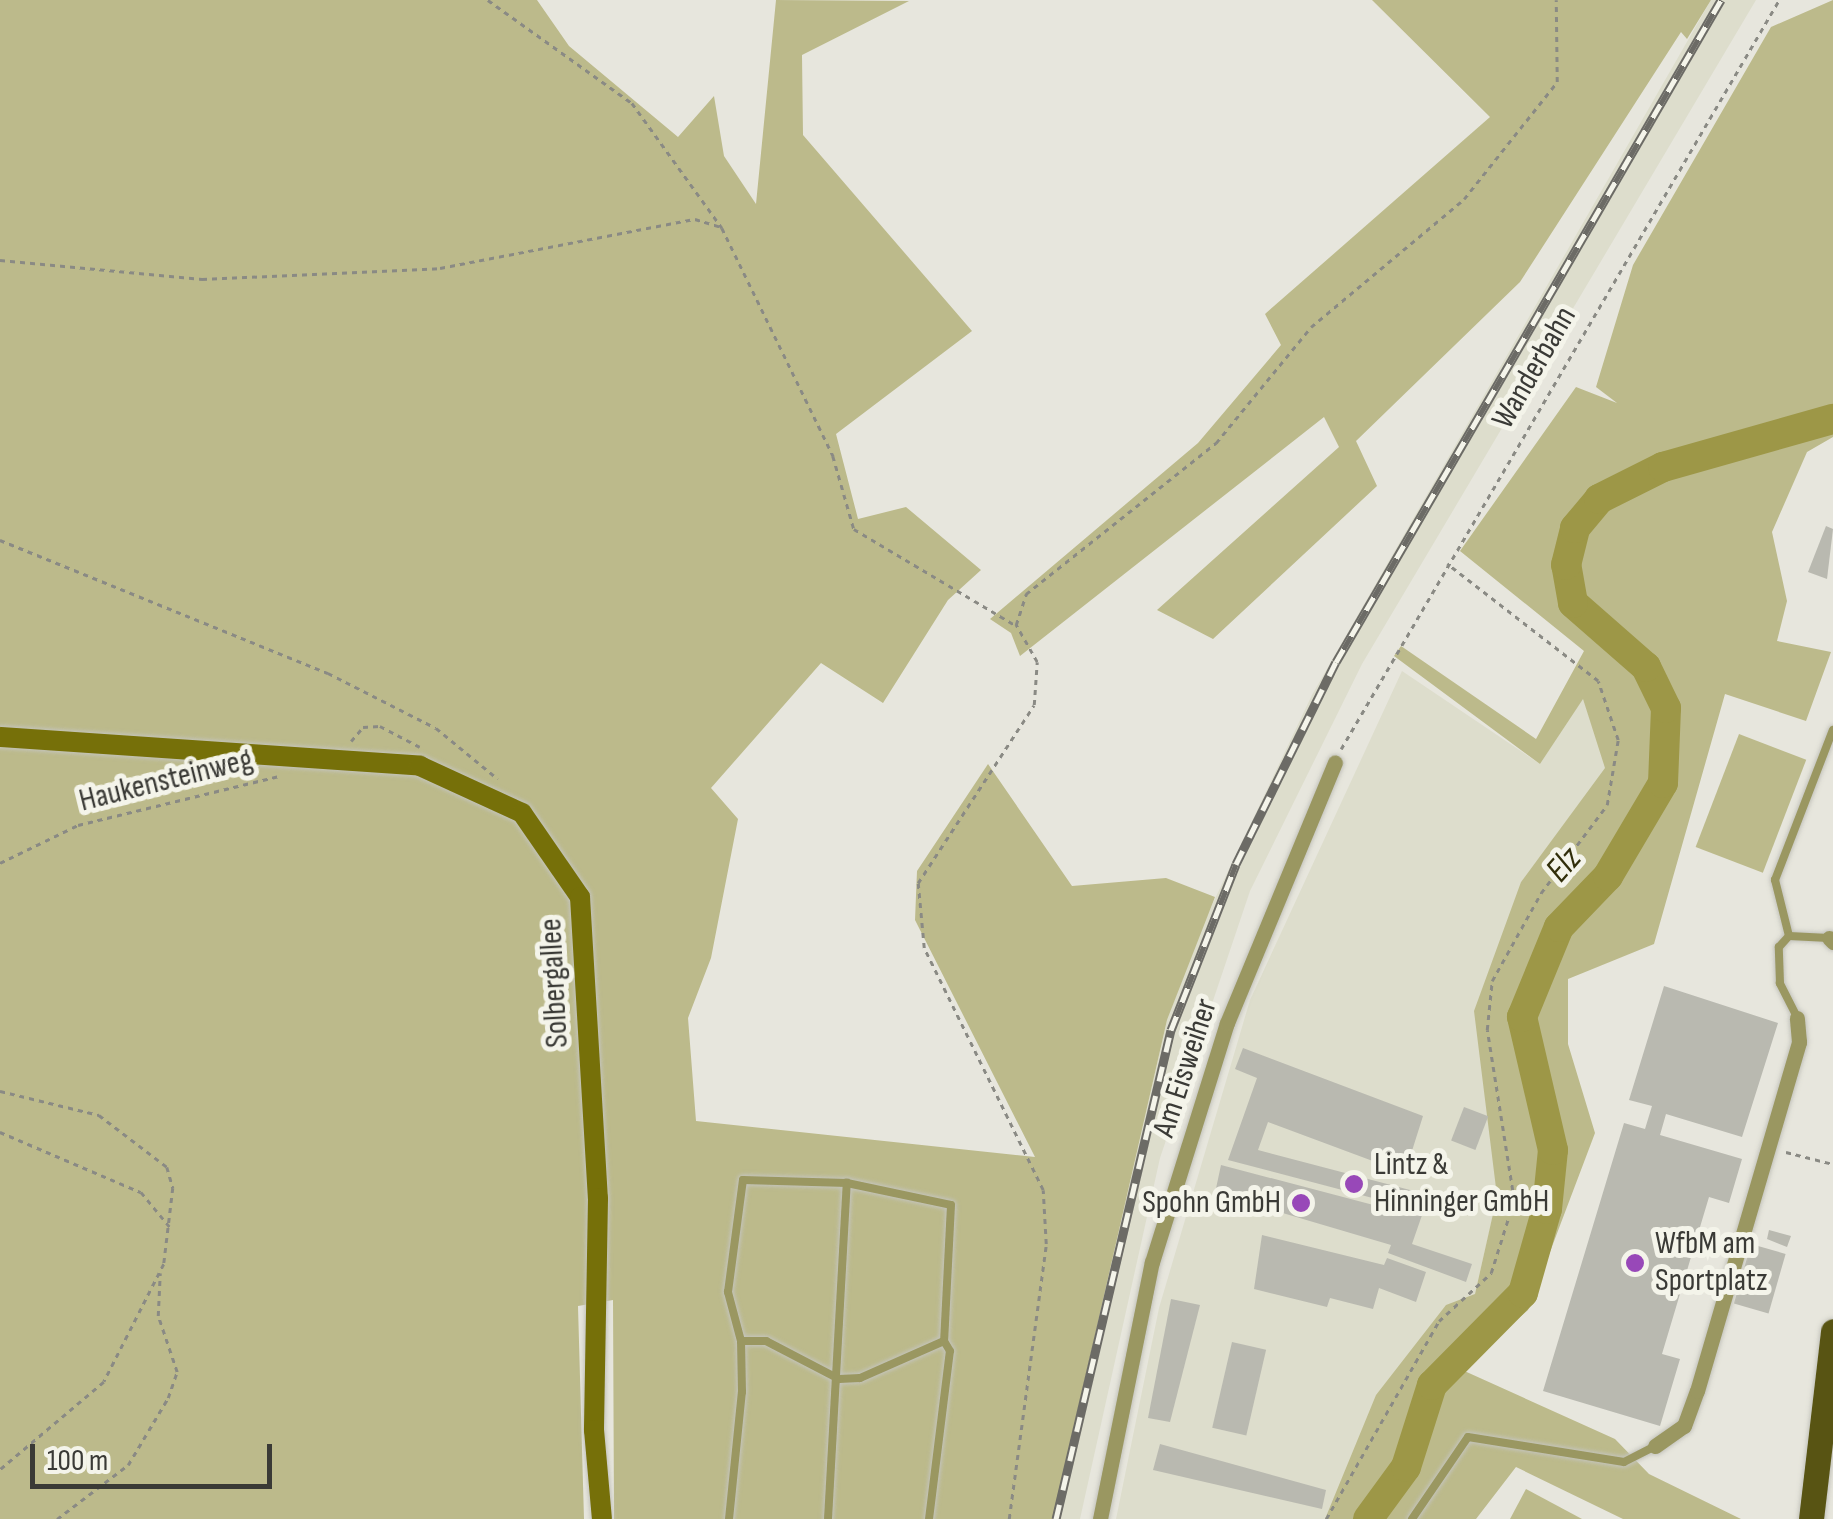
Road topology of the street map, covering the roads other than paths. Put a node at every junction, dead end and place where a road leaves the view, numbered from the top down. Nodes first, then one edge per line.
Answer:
1 (1833, 730) edge
2 (0, 737) edge
3 (1335, 762) road end
4 (1789, 936) junction
5 (1832, 939) edge
6 (1797, 1018) joint
7 (848, 1183) junction
8 (1833, 1331) edge
9 (944, 1340) junction
10 (741, 1341) junction
11 (839, 1378) junction
12 (1656, 1446) joint
13 (602, 1519) edge
14 (729, 1519) edge
15 (828, 1519) edge
16 (929, 1519) edge
17 (1100, 1519) edge
18 (1412, 1519) edge
19 (1811, 1519) edge

1 - 4 lane
2 - 13 street, Solbergallee
3 - 17 street, Am Eisweiher
4 - 5 lane
4 - 6 lane
6 - 12 street
7 - 9 lane
7 - 10 lane
7 - 11 lane
8 - 19 main road
9 - 11 lane
9 - 16 lane
10 - 11 lane
10 - 14 lane
11 - 15 lane
12 - 18 lane

